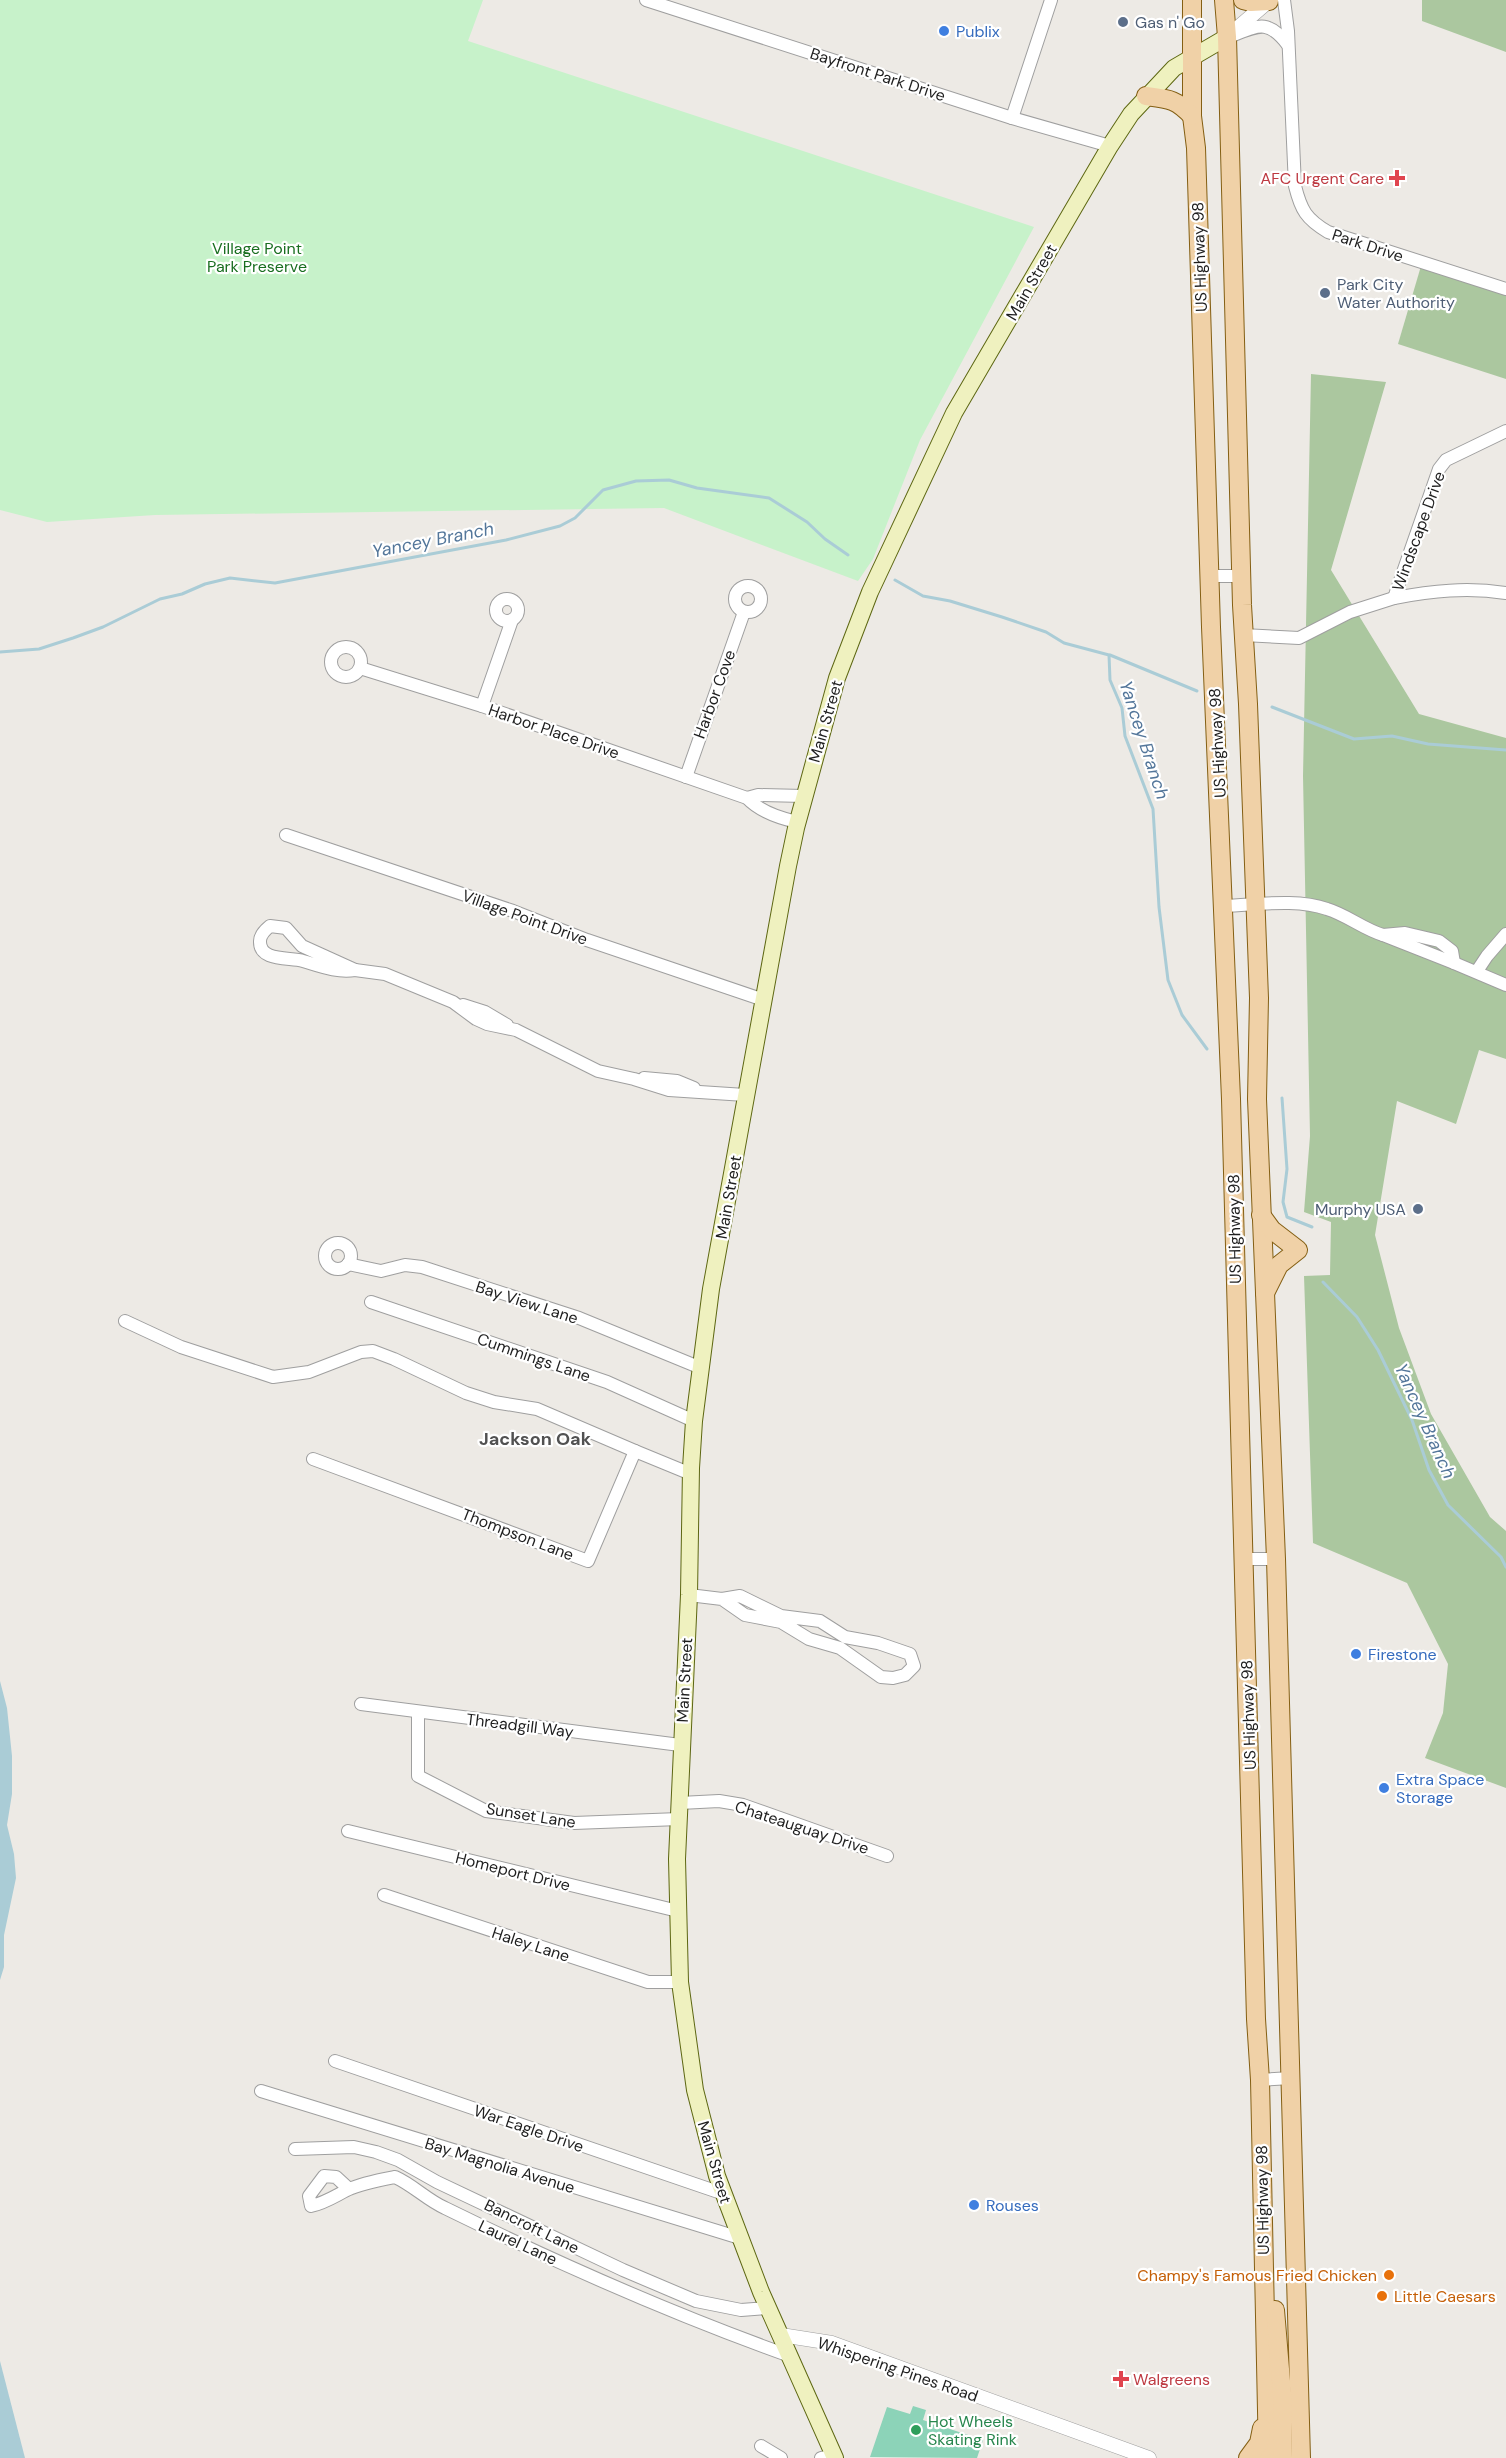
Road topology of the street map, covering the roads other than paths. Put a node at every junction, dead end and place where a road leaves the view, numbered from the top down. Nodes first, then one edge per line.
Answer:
1 (646, 0) edge
2 (1051, 0) edge
3 (1192, 0) edge
4 (1224, 0) edge
5 (1243, 0) edge
6 (1269, 0) edge
7 (1284, 0) edge
8 (1227, 37) junction
9 (1288, 45) junction
10 (1194, 55) junction
11 (1146, 96) junction
12 (1192, 116) junction
13 (1012, 118) junction
14 (1110, 146) junction
15 (1506, 289) edge
16 (1506, 431) edge
17 (1211, 576) junction
18 (1241, 576) junction
19 (1506, 593) edge
20 (1394, 598) junction
21 (744, 612) dead end
22 (512, 620) dead end
23 (1243, 635) junction
24 (360, 668) dead end
25 (482, 706) junction
26 (686, 777) junction
27 (804, 796) junction
28 (747, 798) junction
29 (798, 822) junction
30 (286, 835) dead end
31 (1254, 905) junction
32 (1224, 906) junction
33 (1506, 934) edge
34 (355, 970) junction
35 (1477, 972) junction
36 (1506, 985) edge
37 (764, 1000) junction
38 (746, 1095) junction
39 (1262, 1215) junction
40 (348, 1264) dead end
41 (1265, 1294) junction
42 (371, 1302) dead end
43 (125, 1321) dead end
44 (701, 1368) junction
45 (694, 1421) junction
46 (635, 1451) junction
47 (313, 1459) dead end
48 (691, 1474) junction
49 (1244, 1559) junction
50 (1276, 1559) junction
51 (689, 1595) junction
52 (781, 1619) junction
53 (843, 1642) junction
54 (361, 1704) dead end
55 (418, 1712) junction
56 (680, 1745) junction
57 (680, 1811) junction
58 (348, 1831) dead end
59 (887, 1856) dead end
60 (384, 1895) dead end
61 (678, 1911) junction
62 (680, 1982) junction
63 (335, 2061) dead end
64 (1291, 2078) junction
65 (1260, 2080) junction
66 (261, 2091) dead end
67 (295, 2149) dead end
68 (349, 2189) dead end
69 (724, 2194) junction
70 (740, 2238) junction
71 (1263, 2240) junction
72 (769, 2308) junction
73 (781, 2335) junction
74 (790, 2356) junction
75 (1266, 2405) junction
76 (1300, 2423) junction
77 (761, 2446) dead end
78 (830, 2457) edge
79 (781, 2458) edge
80 (1149, 2458) edge
81 (1248, 2458) edge
82 (1268, 2458) edge
83 (1283, 2458) edge
84 (1301, 2458) edge
85 (1312, 2458) edge

1 - 13 street, Bayfront Park Drive
2 - 13 street
3 - 10 main road, US Highway 98
4 - 8 main road, US Highway 98
5 - 6 main road
6 - 8 street
7 - 9 street, Park Drive
8 - 9 street
8 - 10 main road, Main Street
8 - 18 main road, US Highway 98
9 - 15 street, Park Drive
10 - 11 main road, Main Street
10 - 12 main road, US Highway 98
11 - 12 main road
11 - 14 main road, Main Street
12 - 17 main road, US Highway 98
13 - 14 street, Bayfront Park Drive
14 - 27 main road, Main Street
16 - 20 street, Windscape Drive
17 - 18 street
17 - 32 main road, US Highway 98
18 - 23 main road, US Highway 98
19 - 20 street, Windscape Drive
20 - 23 street, Windscape Drive
21 - 26 street, Harbor Cove
22 - 25 street
23 - 31 main road, US Highway 98
24 - 25 street, Harbor Place Drive
25 - 26 street, Harbor Place Drive
26 - 28 street, Harbor Place Drive
27 - 28 street, Harbor Place Drive
27 - 29 main road, Main Street
28 - 29 street, Harbor Place Drive
29 - 37 main road, Main Street
30 - 37 street, Village Point Drive
31 - 32 street
31 - 35 street
31 - 39 main road, US Highway 98
32 - 49 main road, US Highway 98
33 - 35 street
34 - 34 street
34 - 38 street
35 - 36 street
37 - 38 main road, Main Street
38 - 44 main road, Main Street
39 - 41 main road, US Highway 98
39 - 41 main road
40 - 44 street, Bay View Lane
41 - 50 main road, US Highway 98
42 - 45 street, Cummings Lane
43 - 46 street
44 - 45 main road, Main Street
45 - 48 main road, Main Street
46 - 47 street, Thompson Lane
46 - 48 street
48 - 51 main road, Main Street
49 - 50 street
49 - 65 main road, US Highway 98
50 - 64 main road, US Highway 98
51 - 52 street
51 - 56 main road, Main Street
52 - 53 street
52 - 53 street
53 - 53 street
54 - 55 street, Threadgill Way
55 - 56 street, Threadgill Way
55 - 57 street, Sunset Lane
56 - 57 main road, Main Street
57 - 59 street, Chateauguay Drive
57 - 61 main road, Main Street
58 - 61 street, Homeport Drive
60 - 62 street, Haley Lane
61 - 62 main road, Main Street
62 - 69 main road, Main Street
63 - 69 street, War Eagle Drive
64 - 65 street
64 - 76 main road, US Highway 98
65 - 71 main road, US Highway 98
66 - 70 street, Bay Magnolia Avenue
67 - 72 street, Bancroft Lane
68 - 74 street, Laurel Lane
69 - 70 main road, Main Street
70 - 72 main road, Main Street
71 - 75 main road, US Highway 98
71 - 83 main road
72 - 73 main road, Main Street
73 - 74 main road, Main Street
73 - 80 street, Whispering Pines Road
74 - 78 main road, Main Street
75 - 81 main road
75 - 82 main road, US Highway 98
76 - 84 main road, US Highway 98
76 - 85 main road
77 - 79 street

